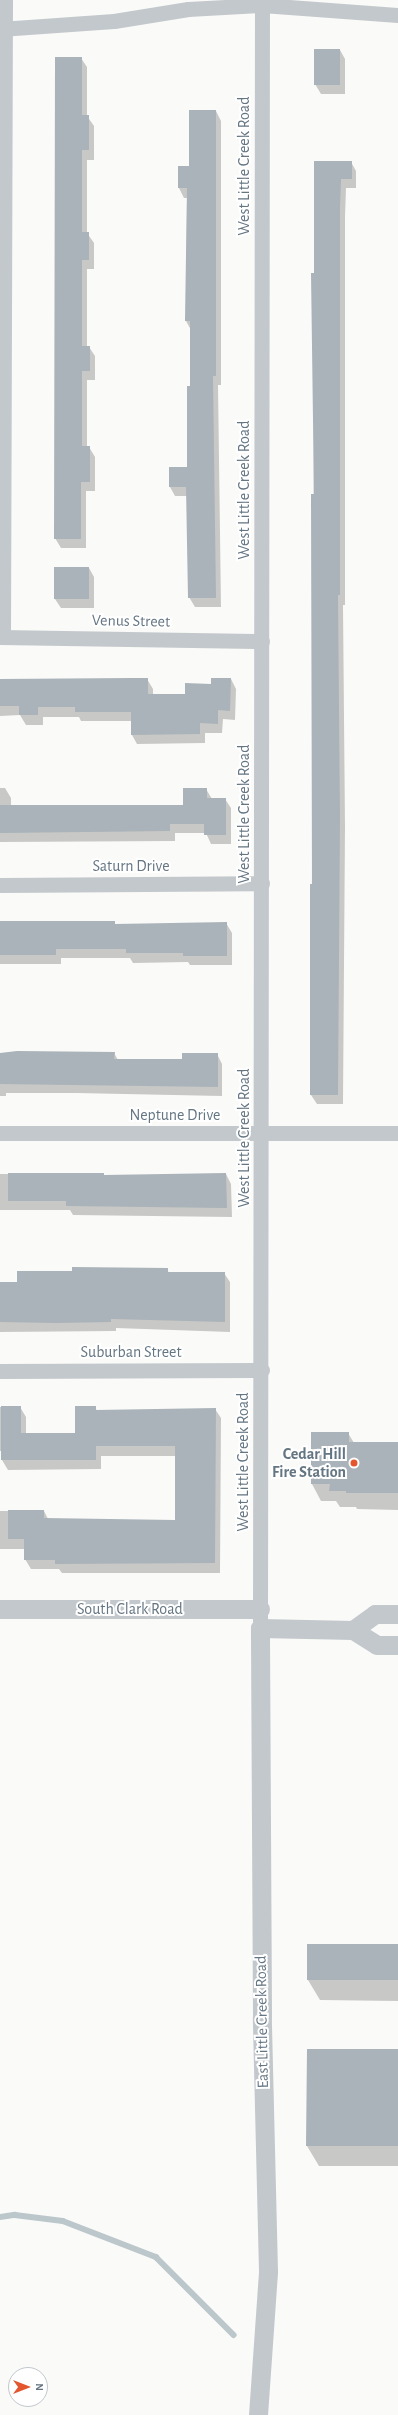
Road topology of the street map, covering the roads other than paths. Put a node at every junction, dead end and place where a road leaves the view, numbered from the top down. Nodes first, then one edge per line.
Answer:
1 (5, 0) edge
2 (262, 2) edge
3 (398, 15) edge
4 (2, 29) edge
5 (1, 637) edge
6 (262, 642) junction
7 (262, 883) junction
8 (0, 885) edge
9 (0, 1133) edge
10 (262, 1133) junction
11 (398, 1133) edge
12 (262, 1370) junction
13 (0, 1371) edge
14 (0, 1609) edge
15 (260, 1609) junction
16 (398, 1614) edge
17 (260, 1628) junction
18 (353, 1630) junction
19 (398, 1645) edge
20 (258, 2415) edge

1 - 4 street
2 - 3 street
2 - 4 street
2 - 6 street, West Little Creek Road
4 - 5 street
5 - 6 street, Venus Street
6 - 7 street, West Little Creek Road
7 - 8 street, Saturn Drive
7 - 10 street, West Little Creek Road
9 - 10 street, Neptune Drive
10 - 11 street, Neptune Drive
10 - 12 street, West Little Creek Road
12 - 13 street, Suburban Street
12 - 15 street, West Little Creek Road
14 - 15 street, South Clark Road
15 - 17 street, West Little Creek Road
16 - 18 street
17 - 18 street
17 - 20 street, East Little Creek Road
18 - 19 street

